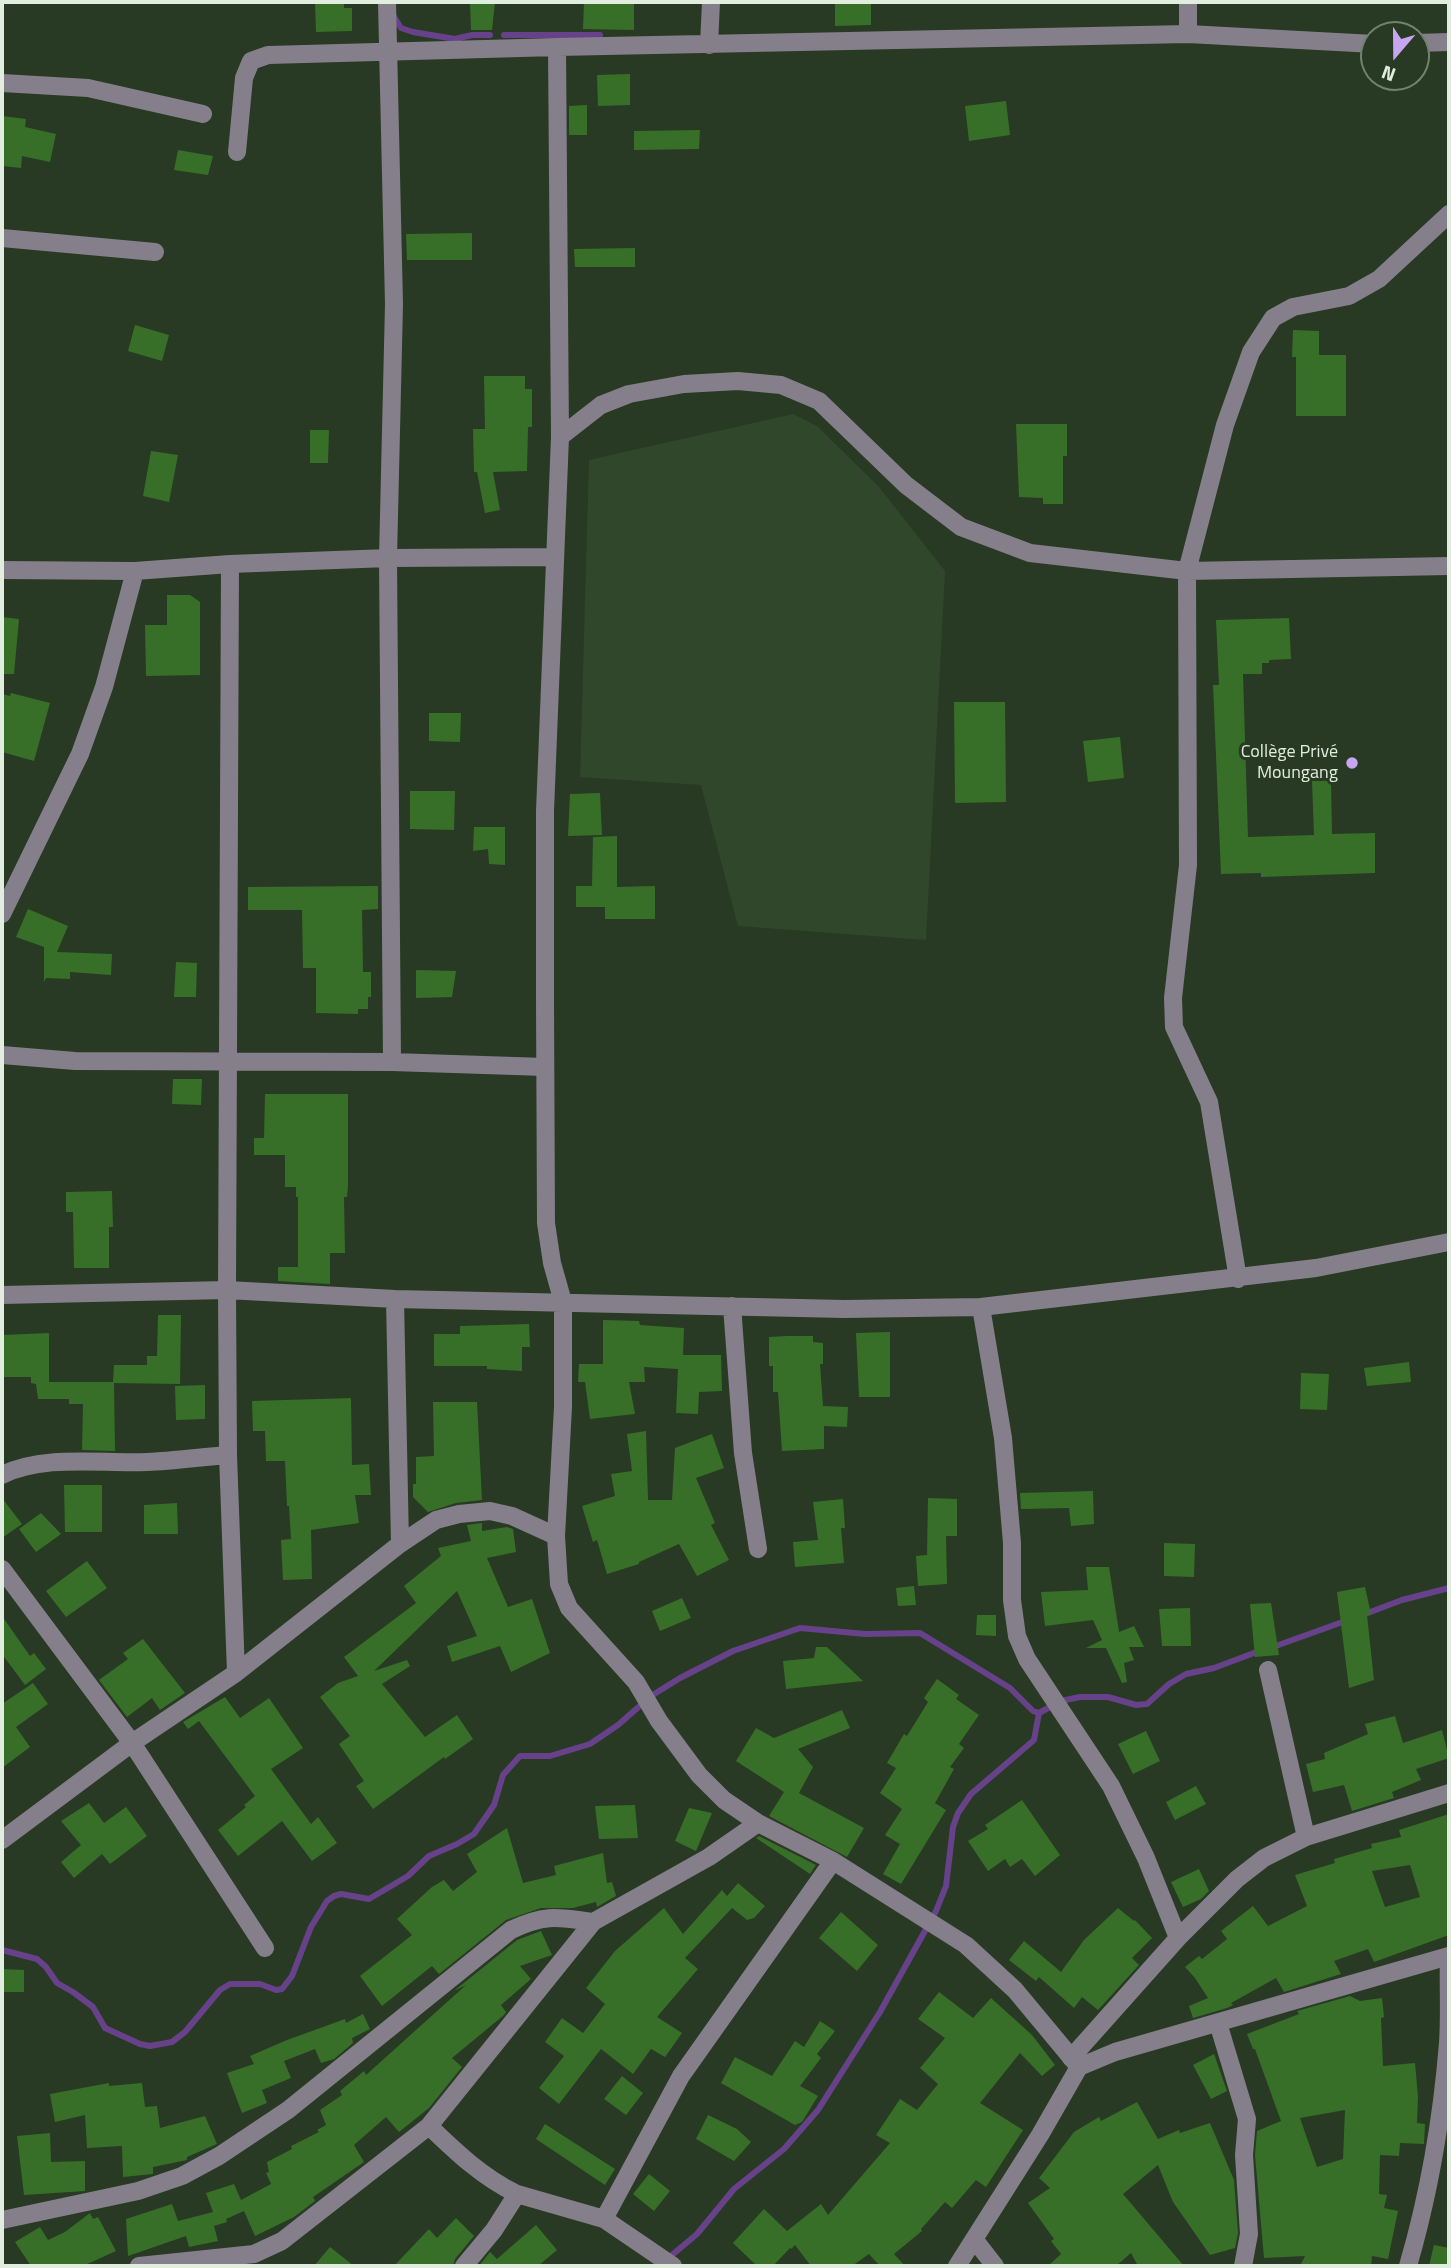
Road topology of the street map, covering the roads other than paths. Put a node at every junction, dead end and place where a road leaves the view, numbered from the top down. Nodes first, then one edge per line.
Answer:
1 (387, 2) edge
2 (711, 2) edge
3 (1188, 2) edge
4 (1188, 34) junction
5 (1449, 42) edge
6 (1360, 43) edge
7 (1430, 43) edge
8 (709, 45) junction
9 (557, 47) junction
10 (387, 53) junction
11 (2, 82) edge
12 (203, 114) dead end
13 (237, 152) dead end
14 (1449, 214) edge
15 (2, 238) edge
16 (155, 252) dead end
17 (560, 437) junction
18 (555, 557) junction
19 (387, 558) junction
20 (230, 564) junction
21 (1449, 566) edge
22 (2, 570) edge
23 (135, 571) junction
24 (1187, 571) junction
25 (2, 914) edge
26 (2, 1055) edge
27 (228, 1061) junction
28 (392, 1062) junction
29 (545, 1067) junction
30 (1449, 1242) edge
31 (1238, 1279) junction
32 (227, 1290) junction
33 (2, 1295) edge
34 (395, 1299) junction
35 (563, 1302) junction
36 (732, 1306) junction
37 (981, 1307) junction
38 (228, 1455) junction
39 (2, 1475) edge
40 (556, 1536) junction
41 (400, 1544) junction
42 (758, 1549) dead end
43 (2, 1569) edge
44 (1268, 1670) dead end
45 (236, 1673) junction
46 (132, 1743) junction
47 (1449, 1793) edge
48 (758, 1823) junction
49 (1306, 1837) junction
50 (2, 1840) edge
51 (833, 1861) junction
52 (593, 1922) junction
53 (1178, 1938) junction
54 (265, 1948) dead end
55 (1449, 1957) edge
56 (1218, 2023) junction
57 (1075, 2063) junction
58 (429, 2126) junction
59 (517, 2194) junction
60 (604, 2218) junction
61 (2, 2220) edge
62 (974, 2239) junction
63 (139, 2266) edge
64 (464, 2266) edge
65 (673, 2266) edge
66 (957, 2266) edge
67 (995, 2266) edge
68 (1243, 2266) edge
69 (1408, 2266) edge

1 - 10 street
2 - 8 street
3 - 4 street
4 - 6 street
4 - 8 street
5 - 7 street
8 - 9 street
9 - 10 street
9 - 17 street
10 - 13 street
10 - 19 street
11 - 12 street
14 - 24 street
15 - 16 street
17 - 18 street
17 - 24 street
18 - 19 street
18 - 29 street
19 - 20 street
19 - 28 street
20 - 23 street
20 - 27 street
21 - 24 street
22 - 23 street
23 - 25 street
24 - 31 street
26 - 27 street
27 - 28 street
27 - 32 street
28 - 29 street
29 - 35 street
30 - 31 street
31 - 37 street
32 - 33 street
32 - 34 street
32 - 38 street
34 - 35 street
34 - 41 street
35 - 36 street
35 - 40 street
36 - 37 street
36 - 42 street
37 - 53 street
38 - 39 street
38 - 45 street
40 - 41 street
40 - 48 street
41 - 45 street
43 - 46 street
44 - 49 street
45 - 46 street
46 - 50 street
46 - 54 street
47 - 49 street
48 - 51 street
48 - 52 street
49 - 53 street
51 - 57 street
51 - 60 street
52 - 58 street
52 - 61 street
53 - 57 street
55 - 56 street
55 - 69 street
56 - 57 street
56 - 68 street
57 - 62 street
58 - 59 street
58 - 63 street
59 - 60 street
59 - 64 street
60 - 65 street
62 - 66 street
62 - 67 street

